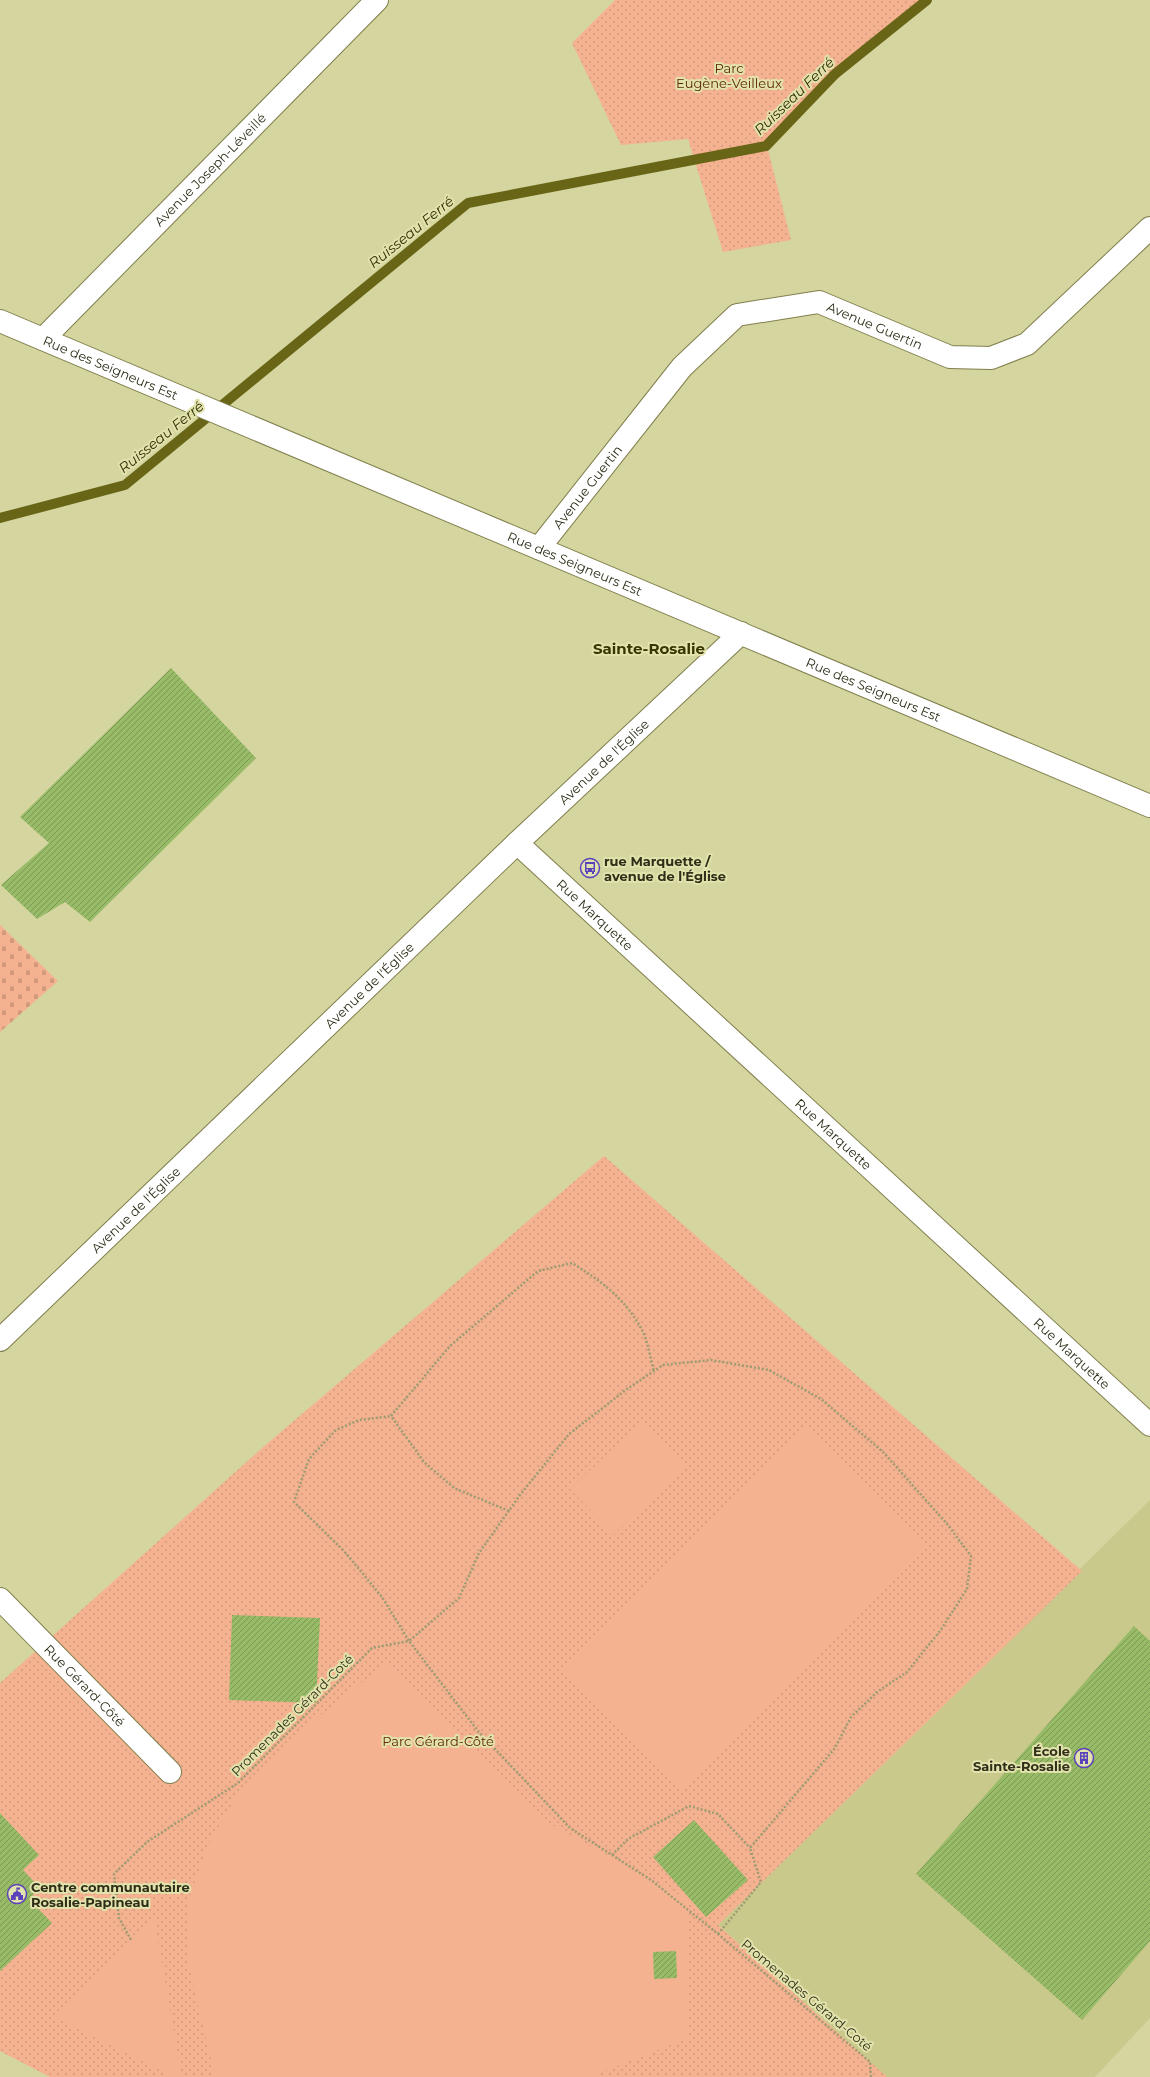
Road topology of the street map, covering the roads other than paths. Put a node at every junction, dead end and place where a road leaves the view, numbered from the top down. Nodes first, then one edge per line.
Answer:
1 (376, 0) edge
2 (1150, 228) edge
3 (0, 321) edge
4 (43, 339) junction
5 (539, 548) junction
6 (741, 633) junction
7 (1150, 806) edge
8 (517, 844) junction
9 (0, 1340) edge
10 (1150, 1425) edge
11 (0, 1599) edge
12 (170, 1772) dead end

1 - 4 street, Avenue Joseph-Léveillé
2 - 5 street, Avenue Guertin
3 - 4 street, Rue des Seigneurs Est
4 - 5 street, Rue des Seigneurs Est
5 - 6 street, Rue des Seigneurs Est
6 - 7 street, Rue des Seigneurs Est
6 - 8 street, Avenue de l'Église
8 - 9 street, Avenue de l'Église
8 - 10 street, Rue Marquette
11 - 12 street, Rue Gérard-Côté

